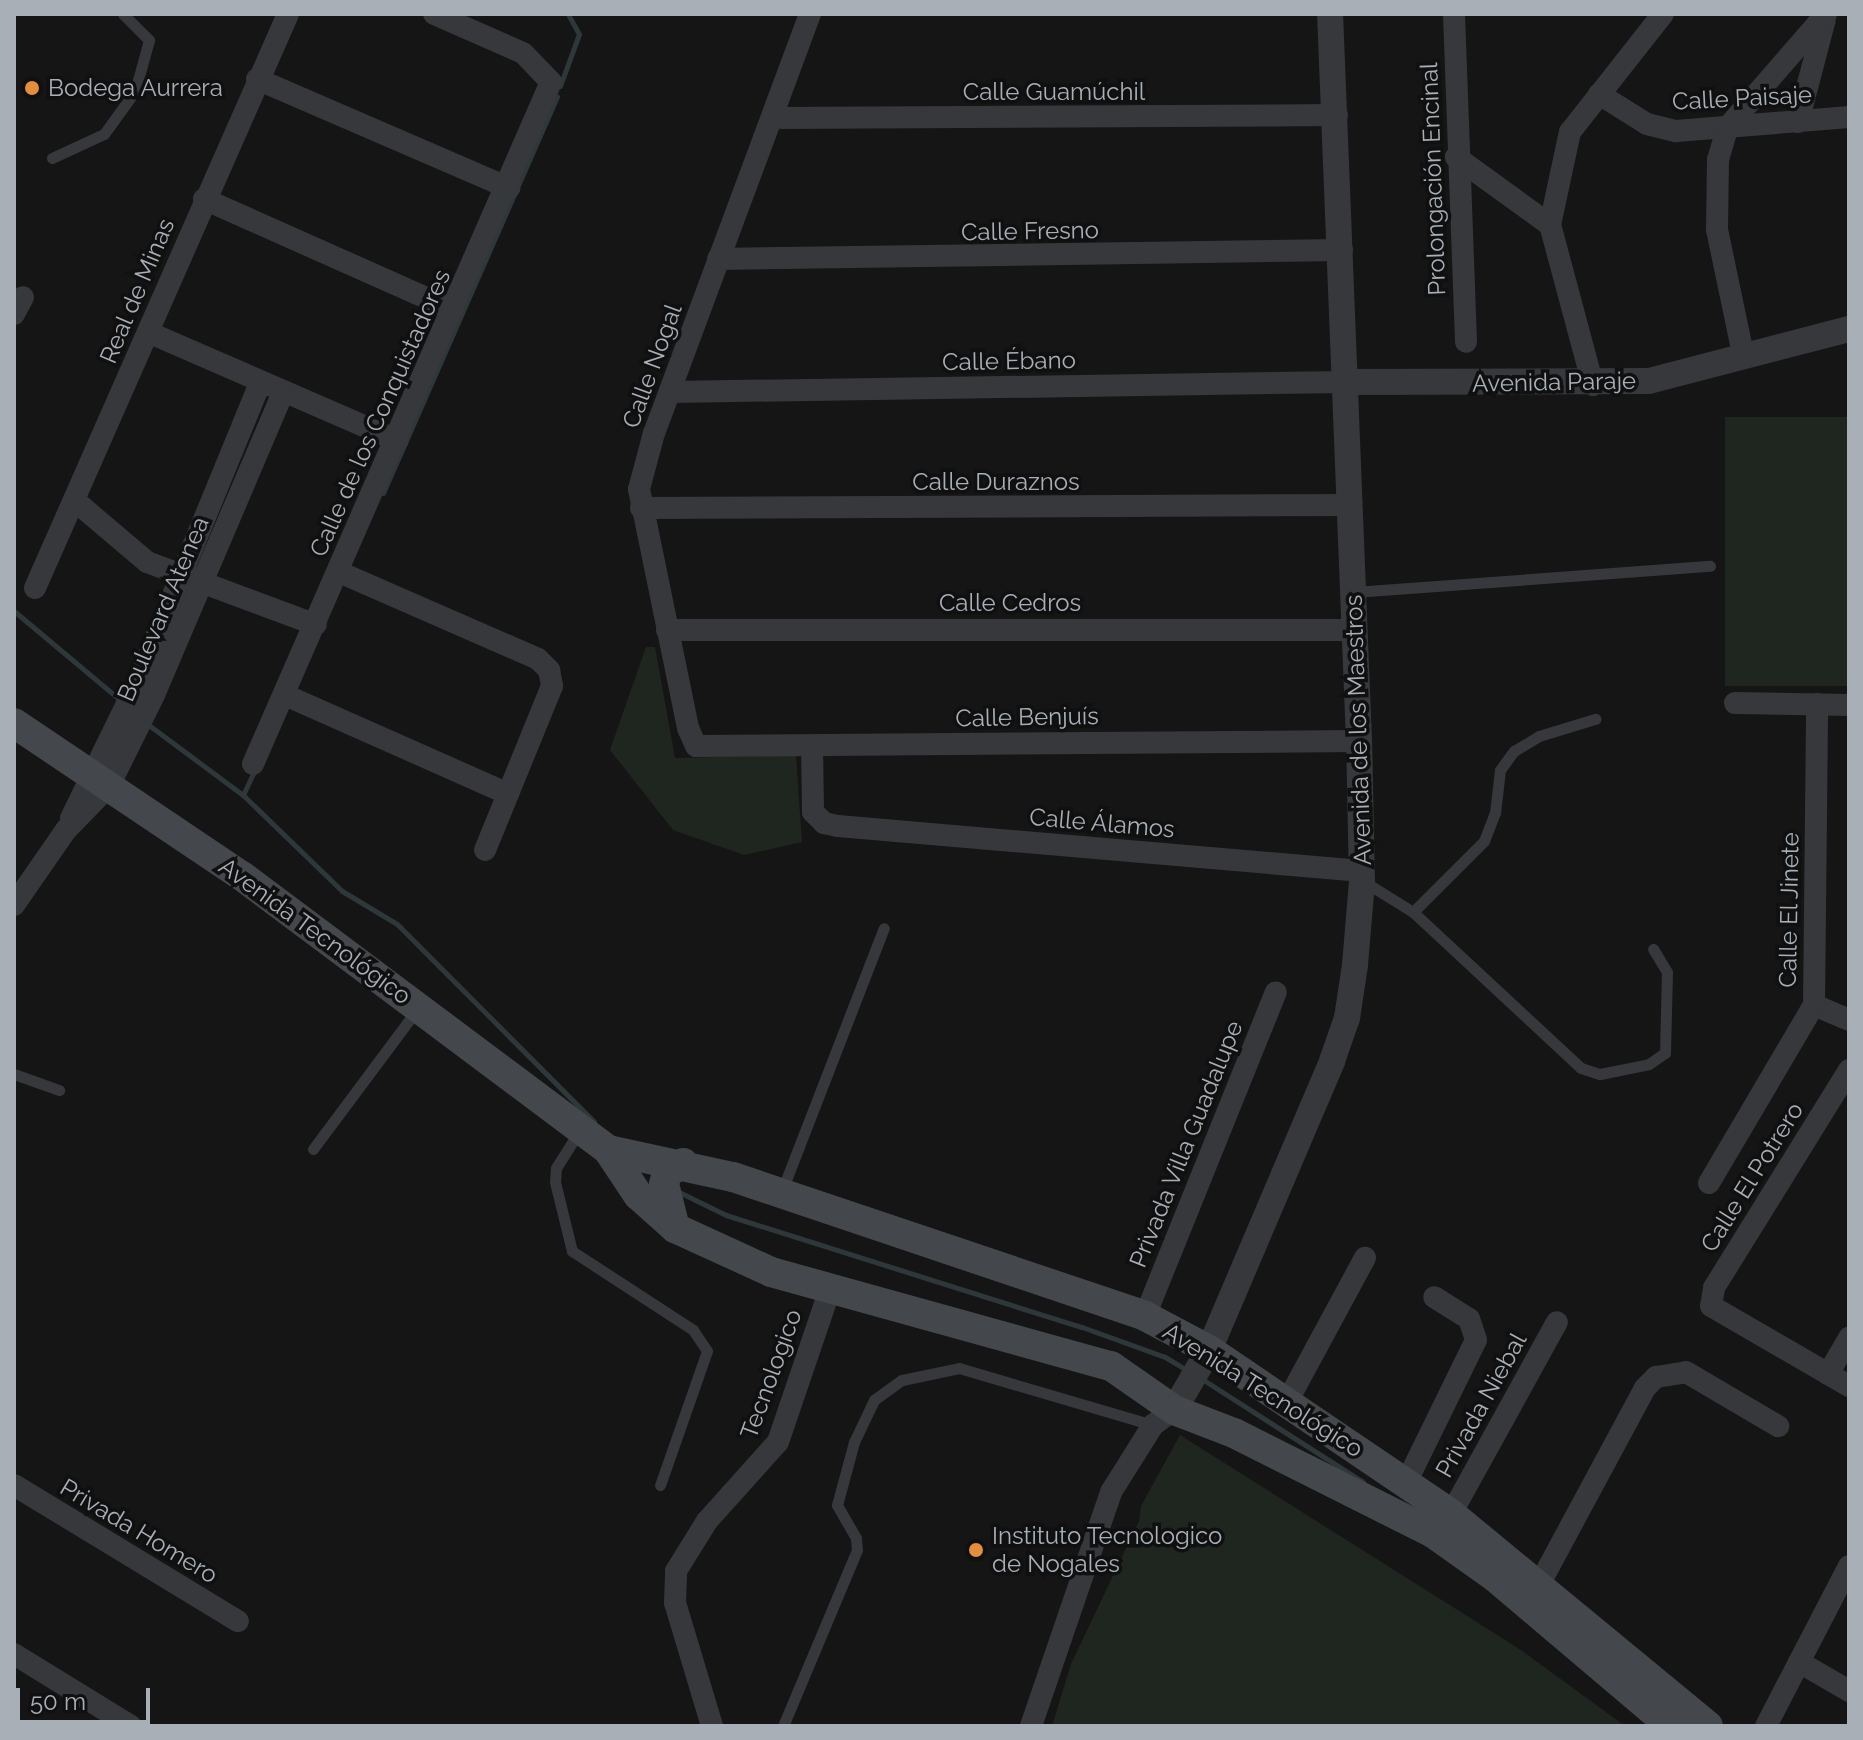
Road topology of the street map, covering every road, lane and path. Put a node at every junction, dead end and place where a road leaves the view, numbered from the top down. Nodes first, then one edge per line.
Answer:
1 (123, 14) edge
2 (288, 14) edge
3 (434, 14) edge
4 (810, 14) edge
5 (1330, 14) edge
6 (1454, 14) edge
7 (1663, 14) edge
8 (1826, 14) edge
9 (257, 79) junction
10 (1599, 94) junction
11 (1337, 115) junction
12 (1849, 117) edge
13 (772, 118) junction
14 (1798, 122) junction
15 (1727, 128) junction
16 (1456, 157) junction
17 (52, 158) dead end
18 (509, 188) junction
19 (204, 199) junction
20 (1550, 225) junction
21 (1342, 250) junction
22 (718, 259) junction
23 (453, 310) junction
24 (1849, 329) edge
25 (150, 333) junction
26 (1466, 342) dead end
27 (1743, 354) junction
28 (1348, 382) junction
29 (260, 383) junction
30 (1593, 385) junction
31 (671, 392) junction
32 (283, 393) junction
33 (398, 441) junction
34 (74, 500) junction
35 (1351, 505) junction
36 (641, 508) junction
37 (1710, 566) dead end
38 (339, 572) junction
39 (191, 582) junction
40 (35, 588) dead end
41 (1354, 592) junction
42 (316, 625) junction
43 (667, 630) junction
44 (1354, 630) junction
45 (285, 695) junction
46 (1735, 703) dead end
47 (1817, 704) junction
48 (1849, 705) edge
49 (1595, 719) dead end
50 (14, 723) edge
51 (1359, 741) junction
52 (696, 746) joint
53 (812, 746) junction
54 (253, 764) dead end
55 (99, 781) junction
56 (508, 794) junction
57 (485, 850) dead end
58 (1362, 876) junction
59 (14, 905) edge
60 (1413, 912) junction
61 (884, 928) dead end
62 (1653, 949) dead end
63 (1276, 992) dead end
64 (1814, 1005) junction
65 (419, 1006) junction
66 (1849, 1020) edge
67 (1849, 1070) edge
68 (14, 1074) edge
69 (59, 1090) dead end
70 (580, 1130) junction
71 (313, 1149) dead end
72 (608, 1150) junction
73 (683, 1163) junction
74 (1709, 1183) dead end
75 (781, 1193) junction
76 (675, 1228) junction
77 (1365, 1258) dead end
78 (830, 1289) junction
79 (1434, 1297) dead end
80 (1145, 1316) junction
81 (1557, 1322) dead end
82 (1849, 1338) edge
83 (1207, 1354) junction
84 (1828, 1374) junction
85 (1849, 1386) edge
86 (1287, 1402) junction
87 (1170, 1411) junction
88 (1778, 1426) dead end
89 (1406, 1483) junction
90 (14, 1485) edge
91 (660, 1485) dead end
92 (1451, 1514) junction
93 (1849, 1566) edge
94 (1540, 1583) junction
95 (238, 1621) dead end
96 (14, 1654) edge
97 (1799, 1662) junction
98 (1849, 1691) edge
99 (131, 1726) edge
100 (712, 1726) edge
101 (783, 1726) edge
102 (1031, 1726) edge
103 (1671, 1726) edge
104 (1708, 1726) edge
105 (1766, 1726) edge

1 - 17 lane
2 - 9 street, Real de Minas
3 - 18 street, Calle de los Conquistadores
4 - 13 street, Calle Nogal
5 - 11 street, Avenida de los Maestros
6 - 16 street, Prolongación Encinal
7 - 10 street
8 - 14 street
8 - 15 street
9 - 18 street
9 - 19 street, Real de Minas
10 - 15 street, Calle Paisaje
10 - 20 street
11 - 13 street, Calle Guamúchil
11 - 21 street, Avenida de los Maestros
12 - 14 street, Calle Paisaje
13 - 22 street, Calle Nogal
14 - 15 street, Calle Paisaje
15 - 27 street
16 - 20 street
16 - 26 street, Prolongación Encinal
18 - 23 street, Calle de los Conquistadores
19 - 23 street
19 - 25 street, Real de Minas
20 - 30 street
21 - 22 street, Calle Fresno
21 - 28 street, Avenida de los Maestros
22 - 31 street, Calle Nogal
23 - 33 street, Calle de los Conquistadores
24 - 27 street, Avenida Paraje
25 - 29 street
25 - 34 street, Real de Minas
27 - 30 street, Avenida Paraje
28 - 30 street, Avenida Paraje
28 - 31 street, Calle Ébano
28 - 35 street, Avenida de los Maestros
29 - 32 street
29 - 39 street, Boulevard Atenea
31 - 36 street, Calle Nogal
32 - 33 street
32 - 39 street, Boulevard Atenea
33 - 38 street, Calle de los Conquistadores
34 - 39 street
34 - 40 street, Real de Minas
35 - 36 street, Calle Duraznos
35 - 41 street, Avenida de los Maestros
36 - 43 street, Calle Nogal
37 - 41 lane
38 - 42 street, Calle de los Conquistadores
38 - 56 street
39 - 42 street
39 - 55 street, Boulevard Atenea
41 - 44 street, Avenida de los Maestros
42 - 45 street, Calle de los Conquistadores
43 - 44 street, Calle Cedros
43 - 52 street, Calle Nogal
44 - 51 street, Avenida de los Maestros
45 - 54 street, Calle de los Conquistadores
45 - 56 street
46 - 47 street
47 - 48 street
47 - 64 street, Calle El Jinete
49 - 60 lane
50 - 55 main road, Avenida Tecnológico
51 - 53 street, Calle Benjuís
51 - 58 street, Avenida de los Maestros
52 - 53 street, Calle Benjuís
53 - 58 street, Calle Álamos
55 - 59 street, Boulevard Atenea
55 - 65 main road, Avenida Tecnológico
56 - 57 street
58 - 60 lane
58 - 83 street, Avenida de los Maestros
60 - 62 lane
61 - 75 lane
63 - 80 street, Privada Villa Guadalupe
64 - 66 street
64 - 74 street, Calle El Jinete
65 - 70 main road, Avenida Tecnológico
65 - 71 lane
67 - 84 street, Calle El Potrero
68 - 69 lane
70 - 72 main road, Avenida Tecnológico
70 - 91 lane
72 - 73 main road, Avenida Tecnológico
72 - 76 main road, Avenida Tecnológico
73 - 75 main road, Avenida Tecnológico
73 - 76 main road
75 - 80 main road, Avenida Tecnológico
76 - 78 main road, Avenida Tecnológico
77 - 86 street
78 - 87 main road, Avenida Tecnológico
78 - 100 street, Tecnologico
79 - 89 street
80 - 83 main road, Avenida Tecnológico
81 - 92 street, Privada Niebal
82 - 84 street
83 - 86 main road, Avenida Tecnológico
83 - 87 street, Avenida de los Maestros
84 - 85 street
86 - 89 main road, Avenida Tecnológico
87 - 101 lane
87 - 102 street
87 - 103 main road, Avenida Tecnológico
88 - 94 street
89 - 92 main road, Avenida Tecnológico
90 - 95 street, Privada Homero
92 - 94 main road, Avenida Tecnológico
93 - 97 street
94 - 104 main road, Avenida Tecnológico
96 - 99 street
97 - 98 street
97 - 105 street

